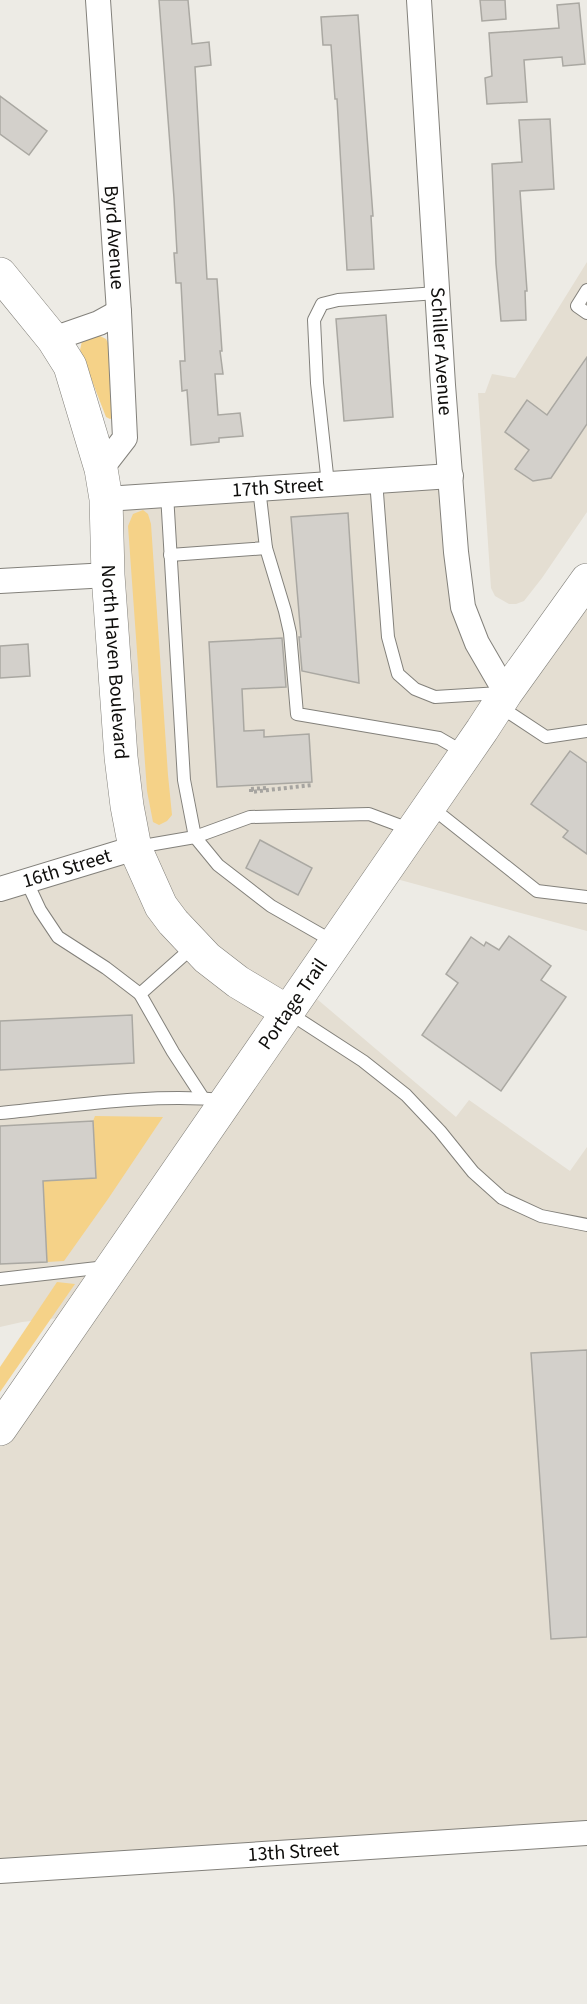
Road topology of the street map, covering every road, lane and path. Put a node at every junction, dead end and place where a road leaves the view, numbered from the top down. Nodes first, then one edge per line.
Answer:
1 (98, 0) edge
2 (419, 0) edge
3 (0, 274) edge
4 (587, 290) edge
5 (437, 293) junction
6 (119, 312) junction
7 (587, 313) edge
8 (53, 339) junction
9 (451, 476) junction
10 (376, 480) junction
11 (104, 484) junction
12 (328, 484) junction
13 (259, 488) junction
14 (167, 495) junction
15 (266, 548) junction
16 (170, 555) junction
17 (108, 575) junction
18 (587, 580) edge
19 (0, 581) edge
20 (502, 699) junction
21 (587, 731) edge
22 (466, 754) junction
23 (312, 785) dead end
24 (266, 788) dead end
25 (421, 818) junction
26 (195, 837) junction
27 (135, 848) junction
28 (26, 880) junction
29 (0, 889) edge
30 (587, 897) edge
31 (336, 943) junction
32 (195, 945) junction
33 (140, 994) junction
34 (288, 1012) junction
35 (215, 1100) junction
36 (0, 1113) edge
37 (587, 1225) edge
38 (113, 1266) junction
39 (0, 1279) edge
40 (0, 1428) edge
41 (587, 1833) edge
42 (0, 1871) edge

1 - 6 street, Byrd Avenue
2 - 5 street, Schiller Avenue
3 - 8 main road, North Haven Boulevard
4 - 7 lane
5 - 9 street, Schiller Avenue
5 - 12 lane
6 - 8 street
6 - 11 street, Byrd Avenue
8 - 11 main road, North Haven Boulevard
9 - 10 street, 17th Street
9 - 20 street, Schiller Avenue
10 - 12 street, 17th Street
10 - 20 lane
11 - 14 street, 17th Street
11 - 17 main road, North Haven Boulevard
12 - 13 street, 17th Street
13 - 14 street, 17th Street
13 - 15 lane
14 - 16 lane
15 - 16 lane
15 - 22 lane
16 - 26 lane
17 - 19 street
17 - 27 main road, North Haven Boulevard
18 - 20 main road, Portage Trail
20 - 21 lane
20 - 22 main road, Portage Trail
22 - 25 main road, Portage Trail
23 - 24 path
25 - 26 lane
25 - 30 lane
25 - 31 main road, Portage Trail
26 - 27 lane
26 - 31 lane
27 - 28 street, 16th Street
27 - 32 main road, North Haven Boulevard
28 - 29 street, 16th Street
28 - 33 lane
31 - 34 main road, Portage Trail
32 - 33 lane
32 - 34 main road, North Haven Boulevard
33 - 35 lane
34 - 35 main road, Portage Trail
34 - 37 lane
35 - 36 lane
35 - 38 main road, Portage Trail
38 - 39 lane
38 - 40 main road, Portage Trail
41 - 42 street, 13th Street

